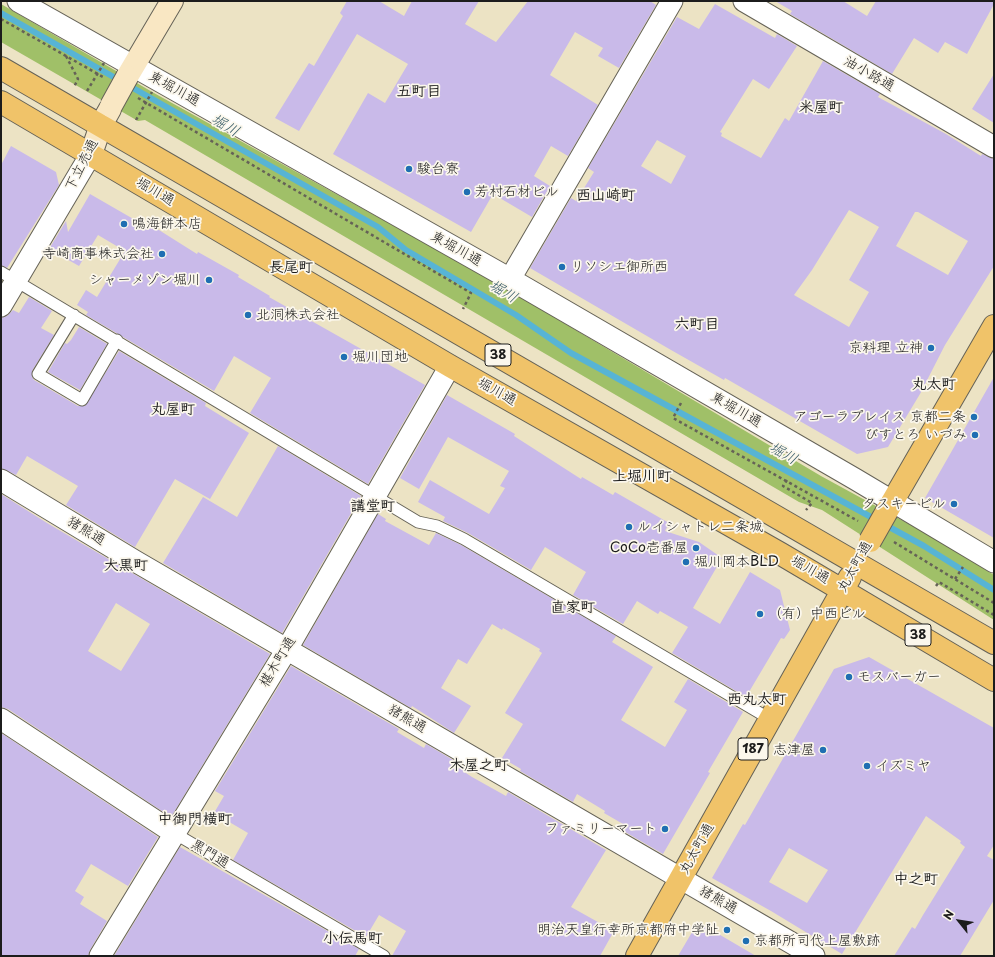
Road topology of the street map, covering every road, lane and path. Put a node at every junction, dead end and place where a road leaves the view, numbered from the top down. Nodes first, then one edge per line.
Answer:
1 (18, 1) edge
2 (172, 1) edge
3 (672, 1) edge
4 (744, 1) edge
5 (1, 19) edge
6 (65, 55) junction
7 (104, 64) dead end
8 (1, 68) edge
9 (125, 79) junction
10 (73, 89) dead end
11 (87, 92) dead end
12 (152, 92) dead end
13 (1, 102) edge
14 (136, 120) dead end
15 (101, 125) junction
16 (994, 147) edge
17 (91, 154) junction
18 (387, 236) dead end
19 (384, 242) junction
20 (9, 276) edge
21 (510, 279) junction
22 (1, 306) edge
23 (463, 309) dead end
24 (74, 315) junction
25 (994, 326) edge
26 (117, 340) junction
27 (450, 366) junction
28 (681, 404) dead end
29 (1, 480) edge
30 (787, 480) junction
31 (375, 497) junction
32 (832, 505) dead end
33 (890, 506) junction
34 (806, 510) dead end
35 (918, 556) dead end
36 (994, 560) edge
37 (858, 563) junction
38 (965, 563) dead end
39 (955, 579) junction
40 (934, 588) dead end
41 (843, 590) junction
42 (994, 603) edge
43 (994, 615) edge
44 (994, 643) edge
45 (287, 648) junction
46 (994, 680) edge
47 (1, 719) edge
48 (770, 719) junction
49 (174, 834) junction
50 (681, 878) junction
51 (100, 956) edge
52 (384, 956) edge
53 (637, 956) edge
54 (814, 956) edge

1 - 9 street, 東堀川通
2 - 9 street, 下立売通
3 - 21 street
4 - 16 street, 油小路通
5 - 6 path
6 - 9 path
6 - 10 path
7 - 11 path, bridge
8 - 15 main road, 38
9 - 15 street, 下立売通, bridge
9 - 19 path
9 - 21 street, 東堀川通
12 - 14 path, bridge
13 - 17 main road, 堀川通 / 38
15 - 17 street, 下立売通
15 - 37 main road, 38
17 - 20 street, 下立売通
17 - 27 main road, 堀川通 / 38
18 - 19 path
19 - 23 path
20 - 22 street, 下立売通
20 - 24 lane
21 - 33 street, 東堀川通
24 - 26 lane
24 - 26 lane
25 - 33 main road, 丸太町通 / 187
26 - 31 lane
27 - 31 street, 椹木町通
27 - 41 main road, 堀川通 / 38
28 - 30 path
29 - 45 street, 猪熊通
30 - 32 path
30 - 34 path
31 - 45 street, 椹木町通
31 - 48 lane
33 - 36 street, 東堀川通
33 - 37 main road, 丸太町通 / 187, bridge
35 - 39 path
37 - 41 main road, 丸太町通 / 187
37 - 44 main road, 38
38 - 39 path
39 - 42 path
40 - 43 path
41 - 46 main road, 堀川通 / 38
41 - 48 main road, 丸太町通 / 187
45 - 49 street, 椹木町通
45 - 50 street, 猪熊通
47 - 49 street, 黒門通
48 - 50 main road, 丸太町通 / 187
49 - 51 street, 椹木町通
49 - 52 lane, 黒門通
50 - 53 main road, 丸太町通 / 187
50 - 54 street, 猪熊通

